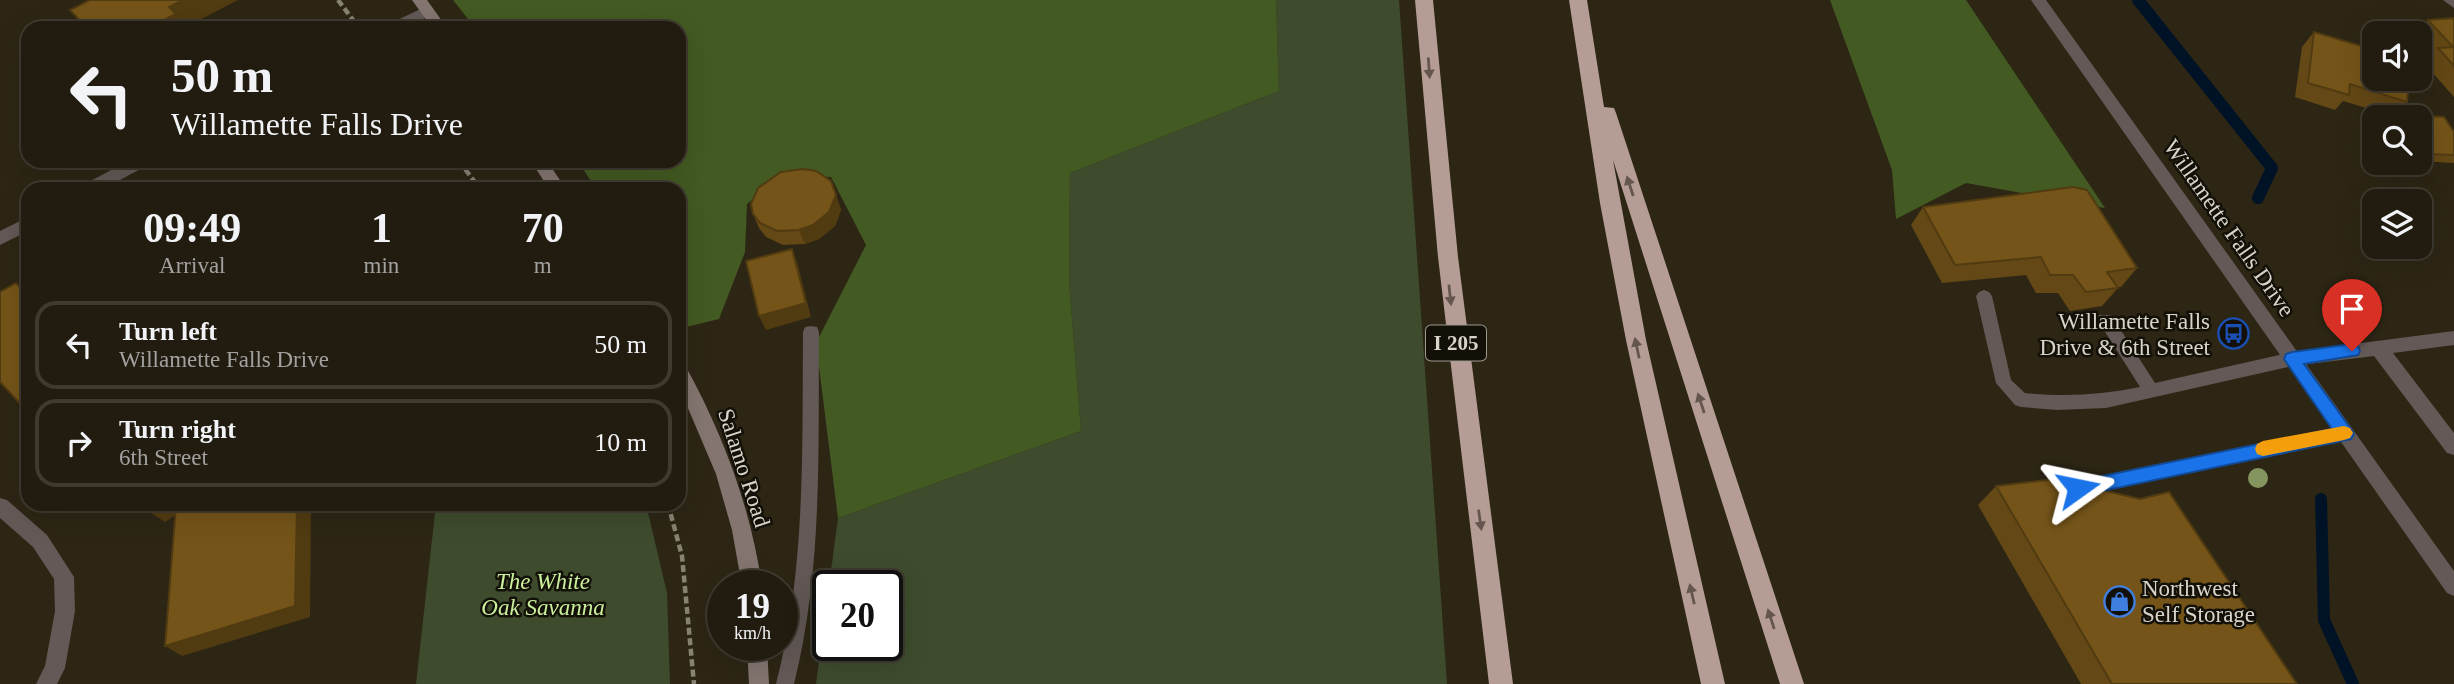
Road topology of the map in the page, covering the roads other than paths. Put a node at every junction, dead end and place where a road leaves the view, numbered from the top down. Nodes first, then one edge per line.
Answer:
1 (1424, 0) edge
2 (1578, 0) edge
3 (2038, 0) edge
4 (2449, 0) edge
5 (2454, 4) edge
6 (423, 5) edge
7 (403, 21) edge
8 (435, 21) edge
9 (1586, 51) junction
10 (129, 168) edge
11 (102, 182) edge
12 (21, 227) edge
13 (0, 239) edge
14 (1983, 296) dead end
15 (2105, 319) dead end
16 (811, 332) dead end
17 (2454, 338) edge
18 (2378, 347) junction
19 (2292, 359) junction
20 (686, 384) edge
21 (2150, 389) junction
22 (2345, 434) junction
23 (2454, 447) edge
24 (2078, 488) edge
25 (0, 506) edge
26 (748, 570) edge
27 (2454, 587) edge
28 (758, 661) edge
29 (46, 684) edge
30 (759, 684) edge
31 (785, 684) edge
32 (1501, 684) edge
33 (1713, 684) edge
34 (1792, 684) edge

1 -> 32 highway, I 205
2 - 9 highway
3 - 19 street, Willamette Falls Drive
4 - 5 lane
6 - 7 street
6 - 8 main road
33 -> 9 highway
34 -> 9 highway
10 - 11 street
12 - 13 street
14 - 21 lane
15 - 21 lane
16 - 31 lane
17 - 18 street
18 - 19 street
18 - 23 street
19 - 21 lane
19 - 22 street, Willamette Falls Drive
20 - 26 main road, Salamo Road
22 - 24 lane
22 - 27 street, Willamette Falls Drive
25 - 29 street
28 - 30 main road

